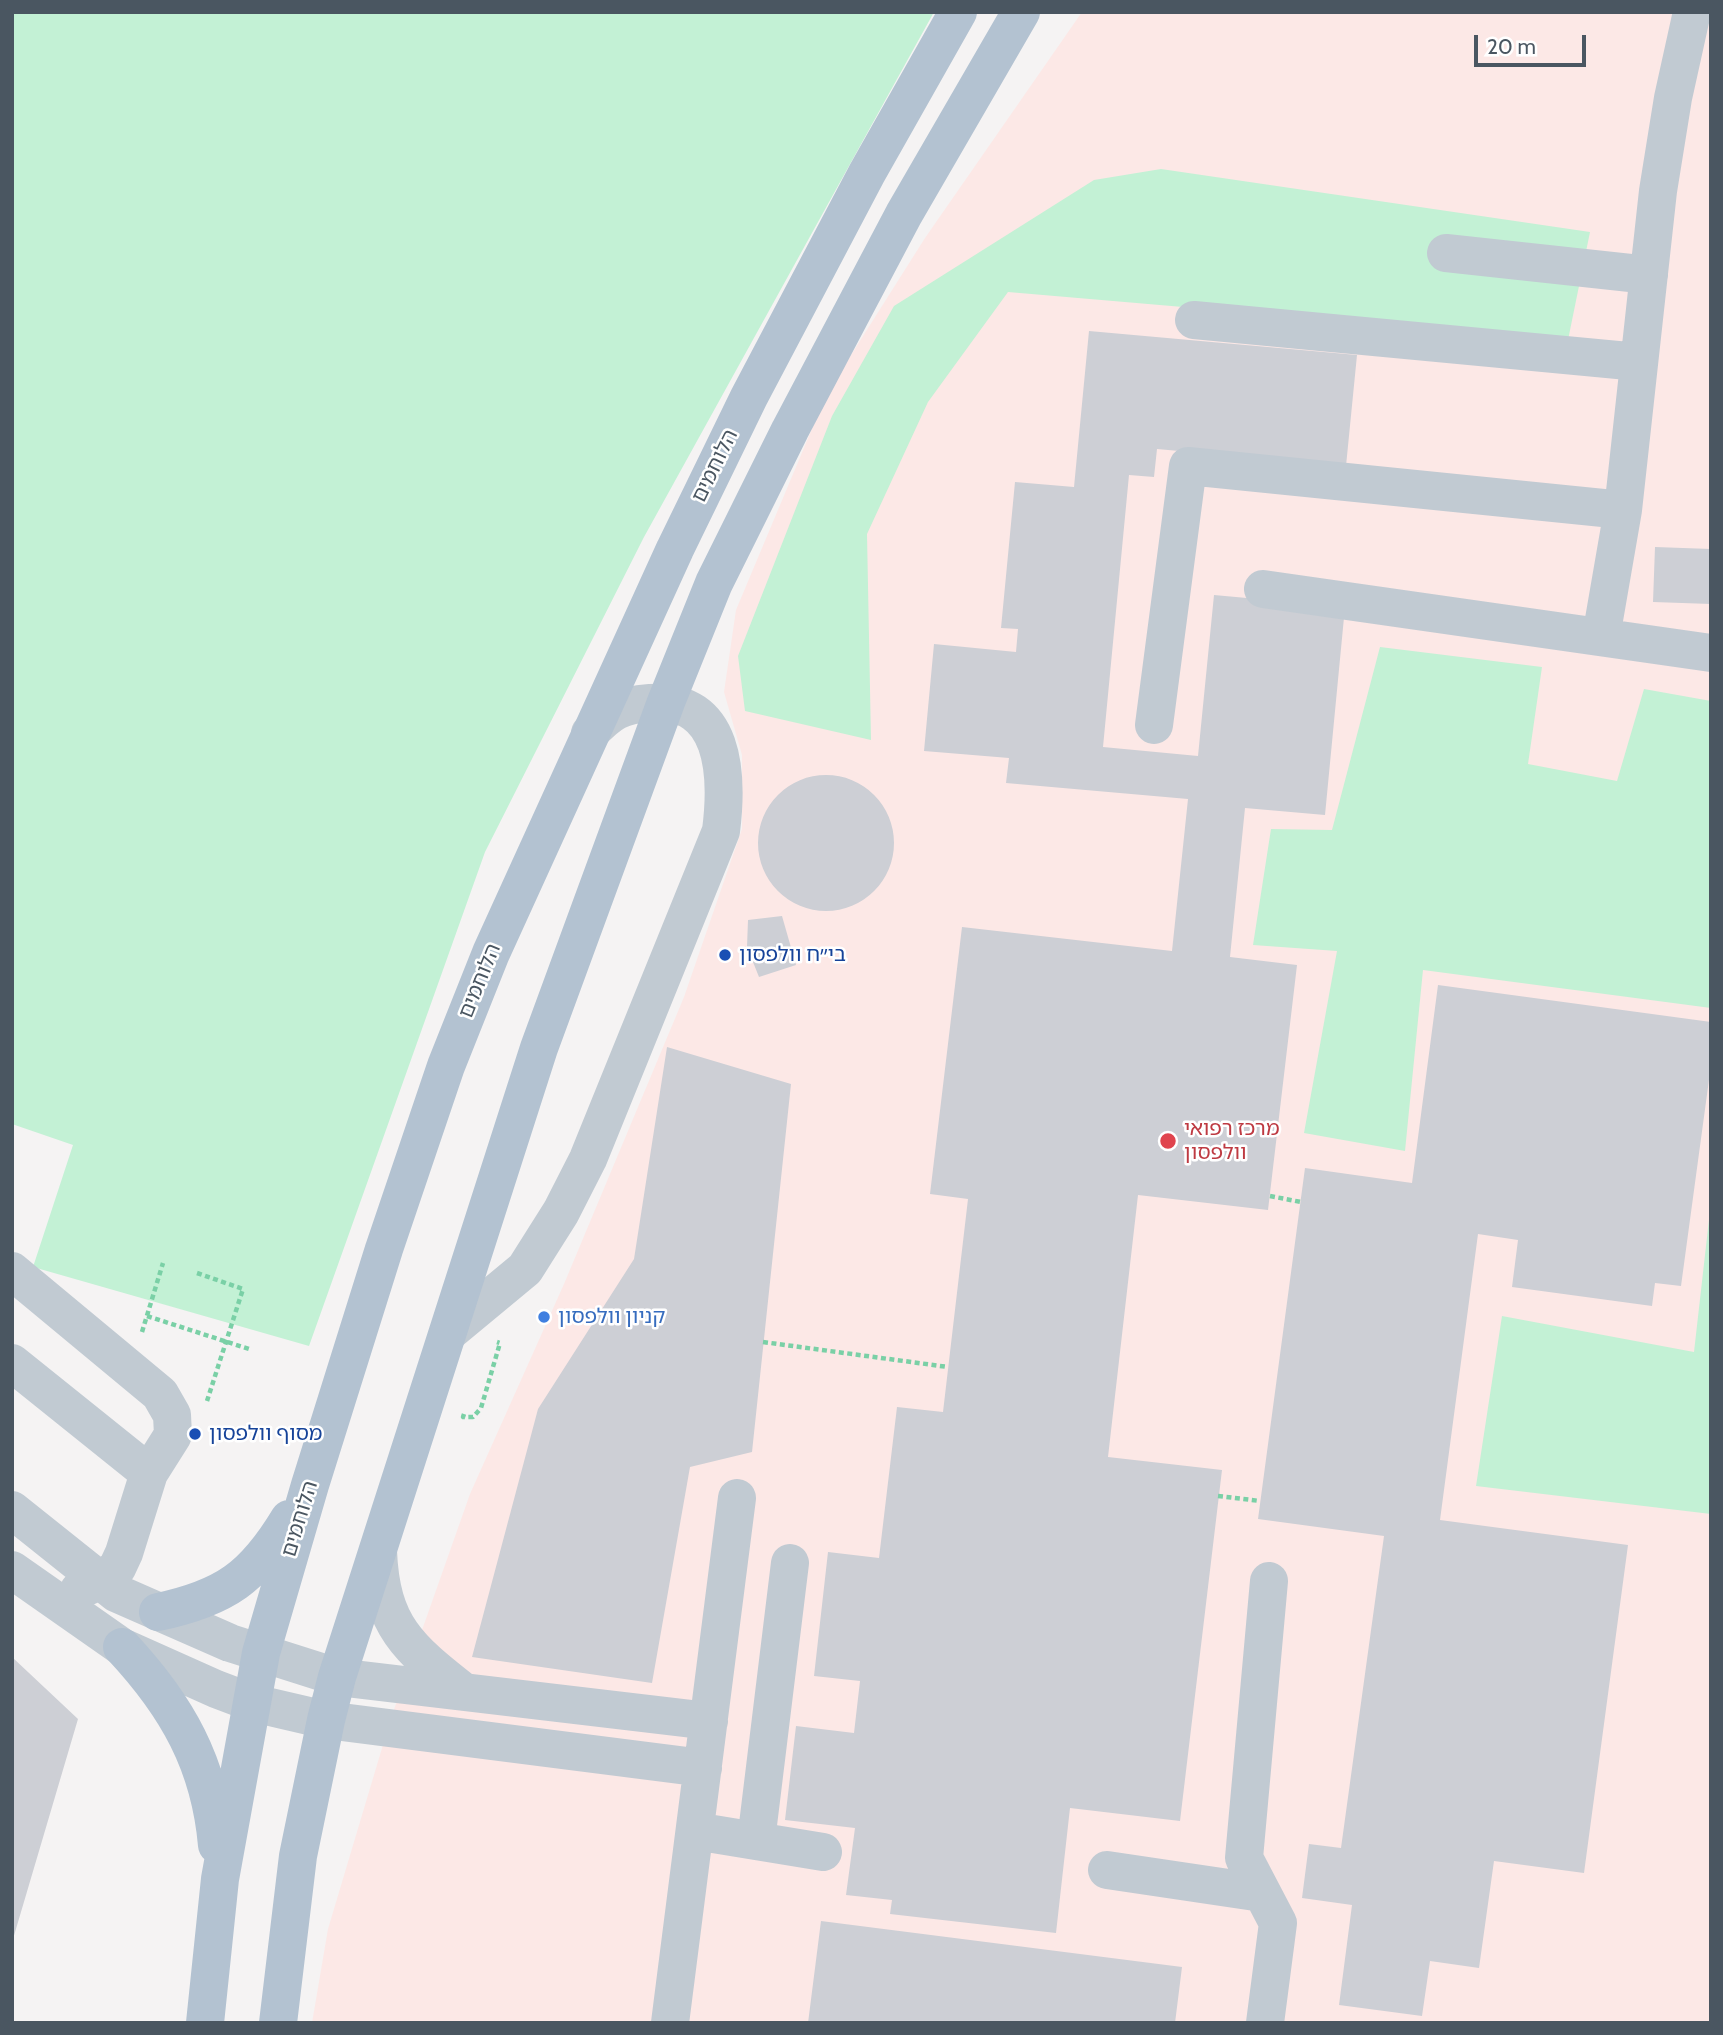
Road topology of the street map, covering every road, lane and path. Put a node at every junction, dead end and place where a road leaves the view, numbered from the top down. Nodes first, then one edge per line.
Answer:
1 (958, 12) edge
2 (1021, 12) edge
3 (1692, 12) edge
4 (1446, 253) dead end
5 (1649, 275) junction
6 (1194, 320) dead end
7 (1639, 362) junction
8 (1623, 510) junction
9 (1263, 589) dead end
10 (1601, 637) junction
11 (1711, 653) edge
12 (666, 702) junction
13 (1154, 725) dead end
14 (590, 733) junction
15 (1270, 1196) dead end
16 (1301, 1202) dead end
17 (163, 1263) dead end
18 (12, 1271) edge
19 (197, 1273) dead end
20 (147, 1316) junction
21 (449, 1332) junction
22 (226, 1342) junction
23 (763, 1342) dead end
24 (500, 1343) dead end
25 (249, 1349) dead end
26 (12, 1363) edge
27 (948, 1367) dead end
28 (131, 1369) junction
29 (214, 1378) dead end
30 (463, 1417) dead end
31 (149, 1472) junction
32 (310, 1485) junction
33 (1218, 1496) dead end
34 (737, 1498) dead end
35 (1260, 1501) dead end
36 (12, 1510) edge
37 (378, 1551) junction
38 (790, 1563) dead end
39 (12, 1570) edge
40 (100, 1581) junction
41 (1269, 1581) dead end
42 (50, 1598) junction
43 (159, 1612) junction
44 (122, 1647) junction
45 (261, 1653) junction
46 (337, 1677) junction
47 (464, 1692) junction
48 (253, 1703) junction
49 (326, 1720) junction
50 (709, 1721) junction
51 (703, 1768) junction
52 (695, 1831) junction
53 (755, 1841) junction
54 (823, 1852) dead end
55 (1107, 1870) dead end
56 (220, 1879) junction
57 (1262, 1893) junction
58 (205, 2023) edge
59 (278, 2023) edge
60 (670, 2023) edge
61 (1265, 2023) edge

1 - 14 main road, הלוחמים
2 - 12 main road
3 - 5 street
4 - 5 street
5 - 7 street
6 - 7 street
7 - 8 street
8 - 10 street
8 - 13 street
9 - 10 street
10 - 11 street
12 - 14 street
12 - 21 main road
12 - 21 street
14 - 32 main road, הלוחמים
15 - 16 path
17 - 20 path
18 - 28 street
19 - 22 path
20 - 22 path
20 - 28 path
21 - 37 main road
22 - 25 path
22 - 29 path
23 - 27 path
24 - 30 path
26 - 31 street
28 - 31 street
31 - 40 street
32 - 43 main road
32 - 45 main road, הלוחמים
33 - 35 path
34 - 50 street
36 - 40 street
37 - 46 main road
37 - 47 street
38 - 53 street
39 - 42 street
40 - 42 street
40 - 43 street
41 - 57 street
42 - 44 street
43 - 45 street
44 - 48 street
44 - 56 main road
45 - 46 street
45 - 48 main road, הלוחמים
46 - 47 street
46 - 49 main road
47 - 50 street
48 - 49 street
48 - 56 main road, הלוחמים
49 - 51 street
49 - 59 main road
50 - 51 street
51 - 52 street
52 - 53 street
52 - 60 street
53 - 54 street
55 - 57 street
56 - 58 main road, הלוחמים
57 - 61 street

